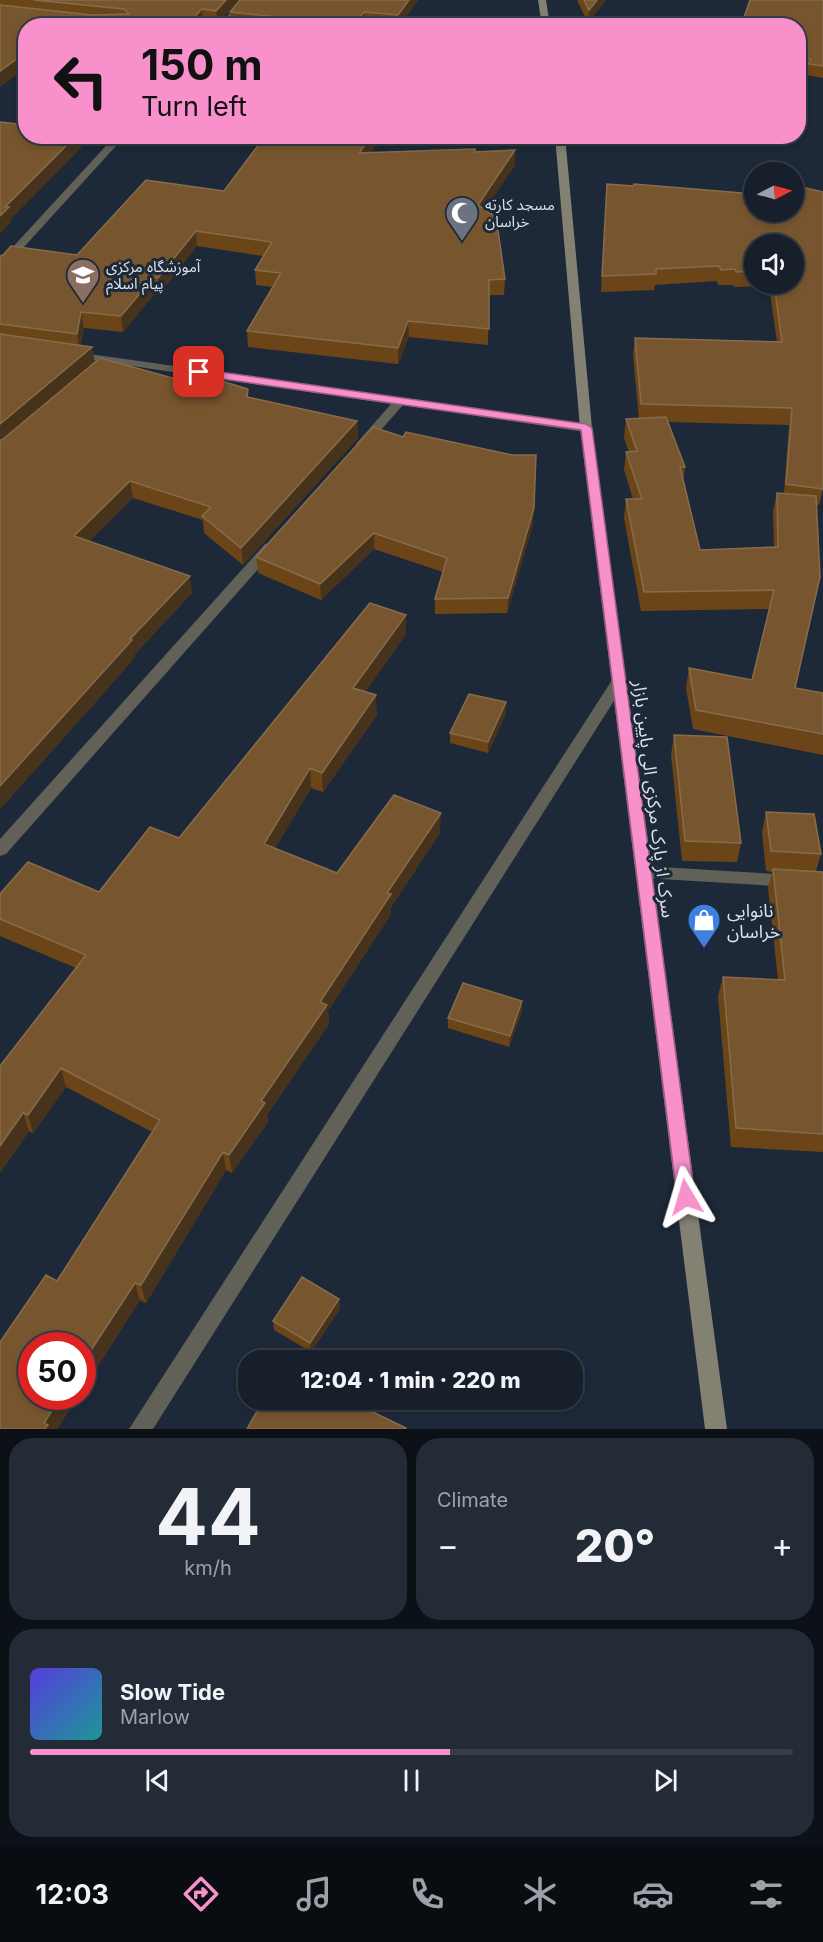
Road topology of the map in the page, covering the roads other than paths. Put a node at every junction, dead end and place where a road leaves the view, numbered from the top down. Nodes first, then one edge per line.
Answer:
1 (245, 0) edge
2 (542, 0) edge
3 (230, 18) edge
4 (545, 18) edge
5 (114, 144) edge
6 (561, 144) edge
7 (0, 267) edge
8 (66, 353) edge
9 (400, 401) junction
10 (586, 428) junction
11 (353, 454) edge
12 (282, 533) edge
13 (619, 681) junction
14 (0, 850) edge
15 (644, 872) junction
16 (823, 883) edge
17 (140, 1429) edge
18 (716, 1429) edge

1 - 3 street
2 - 4 main road
5 - 7 street
6 - 10 main road, سرک از پارک مرکزی الی پایین بازار
8 - 9 street
9 - 10 street
9 - 11 street
10 - 13 main road, سرک از پارک مرکزی الی پایین بازار
12 - 14 street
13 - 15 main road, سرک از پارک مرکزی الی پایین بازار
13 - 17 street
15 - 16 street
15 - 18 main road, سرک از پارک مرکزی الی پایین بازار

